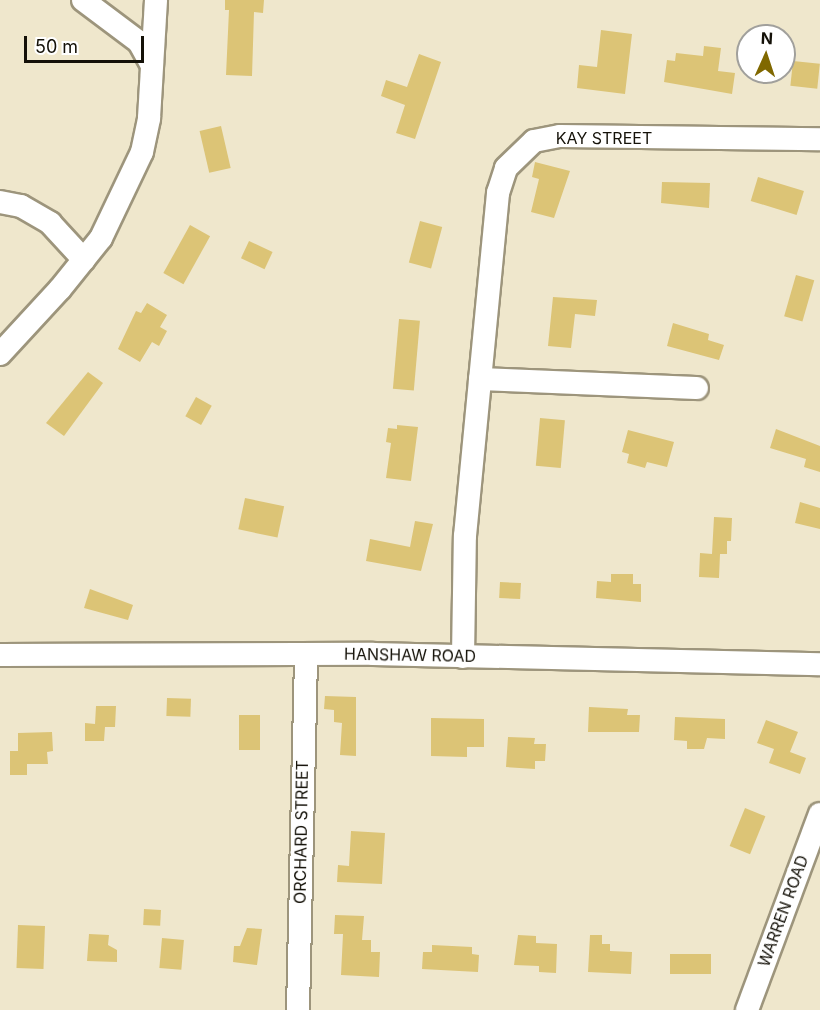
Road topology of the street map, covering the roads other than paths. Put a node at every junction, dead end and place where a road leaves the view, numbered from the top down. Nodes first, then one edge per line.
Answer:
1 (83, 0) edge
2 (156, 0) edge
3 (151, 64) junction
4 (820, 139) edge
5 (0, 202) edge
6 (84, 260) junction
7 (0, 354) edge
8 (480, 379) junction
9 (697, 388) dead end
10 (306, 654) junction
11 (0, 655) edge
12 (462, 657) junction
13 (820, 664) edge
14 (820, 814) edge
15 (298, 1010) edge
16 (747, 1010) edge

1 - 3 street
2 - 3 street
3 - 6 street
4 - 8 street, KAY STREET
5 - 6 street
6 - 7 street
8 - 9 street
8 - 12 street, KAY STREET
10 - 11 street, HANSHAW ROAD
10 - 12 street, HANSHAW ROAD
10 - 15 street, ORCHARD STREET
12 - 13 street, HANSHAW ROAD
14 - 16 street, WARREN ROAD

